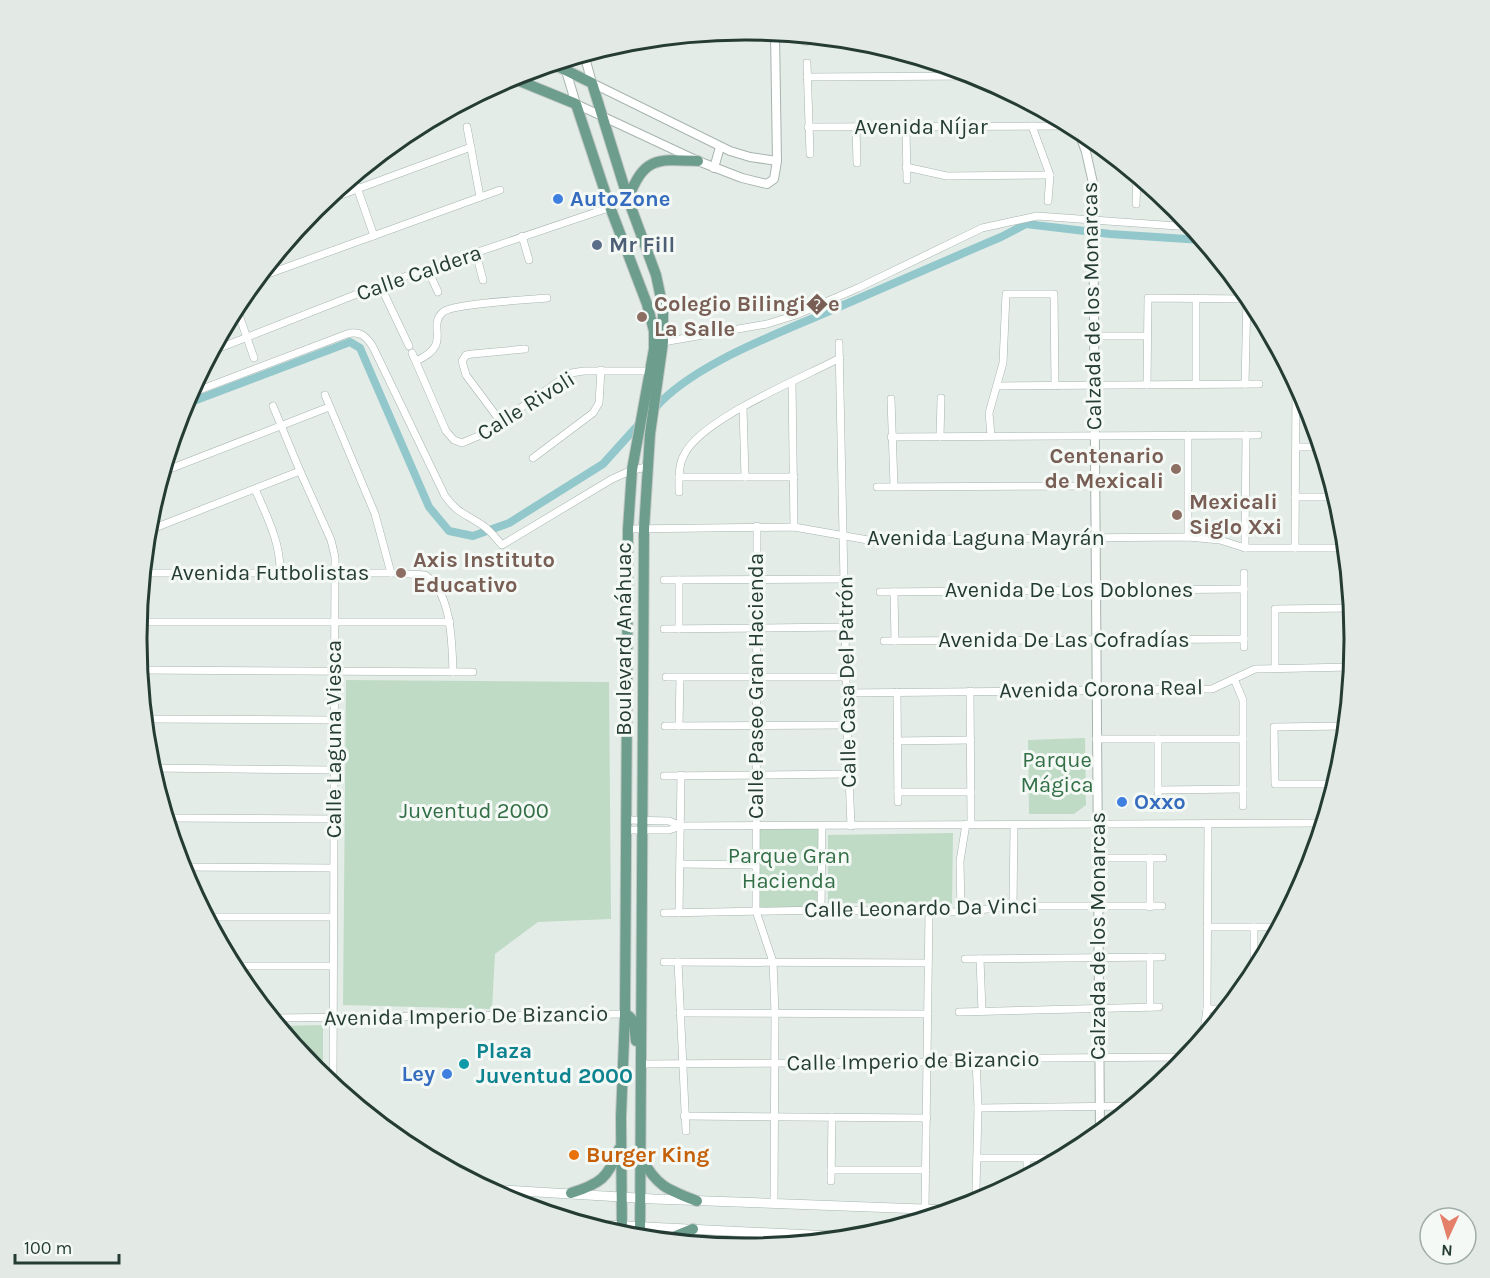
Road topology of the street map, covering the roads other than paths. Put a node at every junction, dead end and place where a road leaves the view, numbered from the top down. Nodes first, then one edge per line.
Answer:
1 (775, 42) edge
2 (586, 62) edge
3 (807, 63) dead end
4 (569, 67) edge
5 (566, 68) edge
6 (948, 76) edge
7 (807, 78) junction
8 (524, 83) edge
9 (592, 83) junction
10 (576, 104) junction
11 (602, 116) junction
12 (1032, 126) junction
13 (1052, 126) edge
14 (467, 127) dead end
15 (808, 127) junction
16 (856, 127) junction
17 (906, 127) junction
18 (1083, 145) edge
19 (471, 147) junction
20 (720, 147) junction
21 (810, 154) dead end
22 (698, 161) junction
23 (777, 161) junction
24 (857, 163) dead end
25 (906, 167) junction
26 (714, 168) junction
27 (1050, 175) junction
28 (907, 180) dead end
29 (356, 184) edge
30 (1137, 186) edge
31 (358, 189) junction
32 (500, 190) dead end
33 (345, 194) edge
34 (480, 197) junction
35 (629, 200) junction
36 (1048, 201) dead end
37 (1136, 204) dead end
38 (610, 207) junction
39 (1093, 222) junction
40 (1178, 226) edge
41 (374, 236) junction
42 (522, 236) junction
43 (476, 253) junction
44 (529, 260) dead end
45 (428, 270) junction
46 (272, 273) edge
47 (483, 280) dead end
48 (380, 285) junction
49 (438, 292) dead end
50 (1236, 297) edge
51 (547, 298) dead end
52 (1196, 298) junction
53 (1247, 312) edge
54 (240, 318) edge
55 (1093, 336) junction
56 (1146, 336) junction
57 (246, 337) junction
58 (663, 342) junction
59 (839, 344) dead end
60 (223, 346) edge
61 (525, 349) dead end
62 (254, 358) dead end
63 (840, 358) junction
64 (416, 362) junction
65 (601, 370) junction
66 (655, 370) junction
67 (792, 383) junction
68 (1245, 384) junction
69 (1259, 384) dead end
70 (1095, 385) junction
71 (1147, 385) junction
72 (1196, 385) junction
73 (998, 386) junction
74 (1054, 386) junction
75 (201, 389) edge
76 (325, 395) dead end
77 (941, 398) dead end
78 (891, 399) dead end
79 (273, 406) dead end
80 (329, 407) junction
81 (743, 407) junction
82 (1299, 412) edge
83 (501, 422) junction
84 (281, 425) junction
85 (1188, 435) junction
86 (1246, 435) junction
87 (1258, 435) dead end
88 (991, 436) junction
89 (1095, 436) junction
90 (891, 437) junction
91 (940, 437) junction
92 (1296, 447) junction
93 (1312, 447) edge
94 (532, 458) dead end
95 (647, 467) junction
96 (172, 468) edge
97 (633, 470) junction
98 (300, 471) junction
99 (679, 477) junction
100 (745, 477) junction
101 (794, 477) junction
102 (894, 486) junction
103 (1095, 486) junction
104 (878, 487) dead end
105 (255, 489) junction
106 (679, 492) dead end
107 (1295, 497) junction
108 (1326, 497) edge
109 (757, 526) junction
110 (157, 527) edge
111 (794, 527) junction
112 (628, 529) junction
113 (644, 529) junction
114 (844, 537) junction
115 (1095, 537) junction
116 (1188, 537) junction
117 (1245, 548) junction
118 (1295, 548) junction
119 (1336, 548) edge
120 (151, 573) edge
121 (280, 573) junction
122 (336, 573) junction
123 (391, 573) junction
124 (1244, 573) dead end
125 (757, 579) junction
126 (844, 579) junction
127 (664, 580) dead end
128 (679, 580) junction
129 (1244, 589) junction
130 (1096, 590) junction
131 (880, 592) dead end
132 (894, 592) junction
133 (1342, 608) edge
134 (147, 622) edge
135 (450, 622) junction
136 (335, 623) junction
137 (845, 627) junction
138 (757, 628) junction
139 (664, 629) dead end
140 (679, 629) junction
141 (1244, 639) junction
142 (1096, 640) junction
143 (884, 641) dead end
144 (896, 641) junction
145 (1244, 647) dead end
146 (1275, 667) junction
147 (1343, 667) edge
148 (148, 670) edge
149 (334, 671) junction
150 (453, 672) junction
151 (472, 672) dead end
152 (666, 677) dead end
153 (756, 677) junction
154 (846, 677) junction
155 (680, 678) junction
156 (1234, 679) junction
157 (970, 691) junction
158 (1095, 691) junction
159 (897, 692) junction
160 (847, 693) junction
161 (152, 719) edge
162 (333, 720) junction
163 (756, 725) junction
164 (847, 725) junction
165 (665, 726) dead end
166 (679, 726) junction
167 (1337, 726) edge
168 (1096, 739) junction
169 (1158, 739) junction
170 (1243, 739) junction
171 (971, 740) junction
172 (897, 741) junction
173 (161, 768) edge
174 (333, 770) junction
175 (848, 774) junction
176 (756, 775) junction
177 (664, 776) dead end
178 (681, 776) junction
179 (1325, 784) edge
180 (1243, 789) junction
181 (1158, 790) junction
182 (898, 792) junction
183 (971, 792) junction
184 (898, 802) dead end
185 (1158, 803) dead end
186 (1243, 806) dead end
187 (174, 818) edge
188 (333, 819) junction
189 (1208, 823) junction
190 (1314, 823) edge
191 (969, 824) junction
192 (626, 825) junction
193 (643, 825) junction
194 (1014, 825) junction
195 (1097, 825) junction
196 (681, 826) junction
197 (756, 826) junction
198 (851, 826) junction
199 (822, 827) junction
200 (1098, 858) junction
201 (1150, 858) junction
202 (1163, 858) dead end
203 (680, 864) junction
204 (755, 864) junction
205 (192, 867) edge
206 (333, 868) junction
207 (1013, 906) junction
208 (1098, 906) junction
209 (1150, 906) junction
210 (1162, 906) dead end
211 (821, 910) junction
212 (756, 911) junction
213 (929, 912) junction
214 (961, 912) junction
215 (664, 913) dead end
216 (679, 913) junction
217 (215, 917) edge
218 (333, 917) junction
219 (1208, 927) junction
220 (1254, 927) junction
221 (1269, 927) edge
222 (1254, 953) edge
223 (1150, 957) junction
224 (1162, 957) dead end
225 (1099, 958) junction
226 (964, 959) dead end
227 (980, 959) junction
228 (664, 962) dead end
229 (678, 962) junction
230 (773, 962) junction
231 (928, 963) junction
232 (243, 966) edge
233 (333, 966) junction
234 (1099, 1007) junction
235 (1150, 1007) junction
236 (1159, 1007) dead end
237 (1207, 1009) junction
238 (1215, 1009) edge
239 (982, 1011) junction
240 (959, 1012) dead end
241 (680, 1013) junction
242 (775, 1013) junction
243 (625, 1014) junction
244 (928, 1014) junction
245 (282, 1018) edge
246 (333, 1018) junction
247 (1205, 1021) edge
248 (1098, 1057) junction
249 (1173, 1057) edge
250 (976, 1058) junction
251 (928, 1062) junction
252 (641, 1064) junction
253 (682, 1065) junction
254 (775, 1065) junction
255 (333, 1073) edge
256 (1099, 1106) junction
257 (1119, 1106) edge
258 (978, 1108) junction
259 (684, 1116) junction
260 (775, 1117) junction
261 (832, 1117) junction
262 (927, 1118) junction
263 (1100, 1121) edge
264 (686, 1131) dead end
265 (621, 1143) junction
266 (640, 1155) junction
267 (977, 1158) junction
268 (1027, 1159) junction
269 (1041, 1159) edge
270 (1027, 1166) edge
271 (831, 1170) junction
272 (926, 1170) junction
273 (831, 1181) dead end
274 (512, 1190) edge
275 (976, 1190) dead end
276 (571, 1193) junction
277 (622, 1197) junction
278 (640, 1198) junction
279 (697, 1201) junction
280 (774, 1202) junction
281 (925, 1209) joint
282 (622, 1225) edge
283 (639, 1225) junction
284 (633, 1227) edge
285 (693, 1228) junction
286 (681, 1233) edge
287 (802, 1234) edge

1 - 23 street
2 - 9 street, Boulevard Anáhuac
3 - 7 street
4 - 9 main road
5 - 10 street, Boulevard Anáhuac
6 - 7 street
7 - 15 street
8 - 10 main road
9 - 11 main road, Boulevard Anáhuac
9 - 20 street
10 - 11 street
10 - 38 main road, Boulevard Anáhuac
11 - 22 street
11 - 35 main road, Boulevard Anáhuac
12 - 13 street, Avenida Níjar
12 - 17 street, Avenida Níjar
12 - 27 street
14 - 19 street
15 - 16 street, Avenida Níjar
15 - 21 street
16 - 17 street, Avenida Níjar
16 - 24 street
17 - 25 street
18 - 39 street, Calzada de los Monarcas
19 - 31 street
19 - 34 street
20 - 23 street
20 - 26 street
22 - 26 street
22 - 35 main road
23 - 26 street
25 - 27 street
25 - 28 street
27 - 36 street
29 - 31 street
30 - 37 street
31 - 33 street
31 - 41 street
32 - 34 street
34 - 41 street
35 - 38 street, Calle Caldera
35 - 58 main road, Boulevard Anáhuac
38 - 42 street, Calle Caldera
38 - 66 main road, Boulevard Anáhuac
39 - 40 street
39 - 55 street, Calzada de los Monarcas
39 - 58 street
41 - 46 street
42 - 43 street, Calle Caldera
42 - 44 street
43 - 45 street, Calle Caldera
43 - 47 street
45 - 48 street, Calle Caldera
45 - 49 street
48 - 57 street, Calle Caldera
48 - 64 street, Calle Rivoli
50 - 52 street
51 - 64 street
52 - 56 street
52 - 72 street
53 - 68 street
54 - 57 street
55 - 56 street
55 - 70 street, Calzada de los Monarcas
56 - 71 street
57 - 60 street, Calle Caldera
57 - 62 street
58 - 66 main road, Boulevard Anáhuac
59 - 63 street, Calle Casa Del Patrón
61 - 83 street
63 - 67 street
63 - 114 street, Calle Casa Del Patrón
64 - 83 street, Calle Rivoli
65 - 66 street, Calle Rivoli
65 - 83 street, Calle Rivoli
65 - 94 street
66 - 95 main road, Boulevard Anáhuac
66 - 97 main road, Boulevard Anáhuac
67 - 81 street
67 - 101 street
68 - 69 street
68 - 72 street
70 - 71 street
70 - 74 street
70 - 89 street, Calzada de los Monarcas
71 - 72 street
73 - 74 street
73 - 74 street
73 - 88 street
75 - 97 street
76 - 80 street
77 - 91 street
78 - 90 street
79 - 84 street, Calle Laguna Viesca
80 - 84 street
80 - 123 street
81 - 99 street
81 - 100 street
82 - 92 street
84 - 96 street
84 - 98 street, Calle Laguna Viesca
85 - 86 street
85 - 89 street
85 - 116 street
86 - 87 street
86 - 117 street
88 - 89 street
88 - 91 street
89 - 103 street, Calzada de los Monarcas
90 - 91 street
90 - 102 street
92 - 93 street
92 - 107 street
95 - 97 street
95 - 113 main road, Boulevard Anáhuac
97 - 112 main road, Boulevard Anáhuac
98 - 105 street
98 - 122 street, Calle Laguna Viesca
99 - 100 street
99 - 106 street
100 - 101 street
101 - 111 street
102 - 103 street
102 - 104 street
103 - 115 street, Calzada de los Monarcas
105 - 110 street
105 - 121 street
107 - 108 street
107 - 118 street
109 - 111 street, Avenida Laguna Mayrán
109 - 113 street, Avenida Laguna Mayrán
109 - 125 street, Calle Paseo Gran Hacienda
111 - 114 street, Avenida Laguna Mayrán
112 - 113 street, Avenida Laguna Mayrán
112 - 192 main road, Boulevard Anáhuac
113 - 193 main road, Boulevard Anáhuac
114 - 115 street, Avenida Laguna Mayrán
114 - 126 street, Calle Casa Del Patrón
115 - 116 street, Avenida Laguna Mayrán
115 - 130 street, Calzada de los Monarcas
116 - 117 street, Avenida Laguna Mayrán
117 - 118 street, Avenida Laguna Mayrán
118 - 119 street, Avenida Laguna Mayrán
120 - 121 street, Avenida Futbolistas
121 - 122 street, Avenida Futbolistas
122 - 123 street, Avenida Futbolistas
122 - 136 street, Calle Laguna Viesca
123 - 135 street, Avenida Futbolistas
124 - 129 street
125 - 126 street
125 - 128 street
125 - 138 street, Calle Paseo Gran Hacienda
126 - 137 street, Calle Casa Del Patrón
127 - 128 street
128 - 140 street
129 - 130 street, Avenida De Los Doblones
129 - 141 street
130 - 132 street, Avenida De Los Doblones
130 - 142 street, Calzada de los Monarcas
131 - 132 street, Avenida De Los Doblones
132 - 144 street
133 - 146 street
134 - 136 street
135 - 136 street
135 - 150 street
136 - 149 street, Calle Laguna Viesca
137 - 138 street
137 - 154 street, Calle Casa Del Patrón
138 - 140 street
138 - 153 street, Calle Paseo Gran Hacienda
139 - 140 street
141 - 142 street, Avenida De Las Cofradías
141 - 145 street
142 - 144 street, Avenida De Las Cofradías
142 - 158 street, Calzada de los Monarcas
143 - 144 street, Avenida De Las Cofradías
146 - 147 street, Avenida Corona Real
146 - 156 street, Avenida Corona Real
148 - 149 street
149 - 150 street
149 - 162 street, Calle Laguna Viesca
150 - 151 street
152 - 155 street
153 - 154 street
153 - 155 street
153 - 163 street, Calle Paseo Gran Hacienda
154 - 160 street, Calle Casa Del Patrón
155 - 166 street
156 - 158 street, Avenida Corona Real
156 - 170 street
157 - 158 street, Avenida Corona Real
157 - 159 street, Avenida Corona Real
157 - 171 street
158 - 168 street, Calzada de los Monarcas
159 - 160 street, Avenida Corona Real
159 - 172 street
160 - 164 street, Calle Casa Del Patrón
161 - 162 street
162 - 174 street, Calle Laguna Viesca
163 - 164 street
163 - 166 street
163 - 176 street, Calle Paseo Gran Hacienda
164 - 175 street, Calle Casa Del Patrón
165 - 166 street
167 - 179 street
168 - 169 street
168 - 195 street, Calzada de los Monarcas
169 - 170 street
169 - 181 street
170 - 180 street
171 - 172 street
171 - 183 street
172 - 182 street
173 - 174 street
174 - 188 street, Calle Laguna Viesca
175 - 176 street
175 - 198 street, Calle Casa Del Patrón
176 - 178 street
176 - 197 street, Calle Paseo Gran Hacienda
177 - 178 street
178 - 196 street
180 - 181 street
180 - 186 street
181 - 185 street
182 - 183 street
182 - 184 street
183 - 191 street
187 - 188 street
188 - 206 street, Calle Laguna Viesca
189 - 190 street
189 - 195 street
189 - 219 street
191 - 194 street
191 - 198 street
191 - 214 street
192 - 193 street
192 - 243 main road, Boulevard Anáhuac
193 - 196 street
193 - 252 main road, Boulevard Anáhuac
194 - 195 street
194 - 207 street
195 - 200 street, Calzada de los Monarcas
196 - 197 street
196 - 203 street
197 - 199 street
197 - 204 street, Calle Paseo Gran Hacienda
198 - 199 street
199 - 211 street
200 - 201 street
200 - 208 street, Calzada de los Monarcas
201 - 202 street
201 - 209 street
203 - 204 street
203 - 216 street
204 - 212 street, Calle Paseo Gran Hacienda
205 - 206 street
206 - 218 street, Calle Laguna Viesca
207 - 208 street, Calle Leonardo Da Vinci
207 - 214 street, Calle Leonardo Da Vinci
208 - 209 street, Calle Leonardo Da Vinci
208 - 225 street, Calzada de los Monarcas
209 - 210 street, Calle Leonardo Da Vinci
211 - 212 street, Calle Leonardo Da Vinci
211 - 213 street, Calle Leonardo Da Vinci
212 - 216 street, Calle Leonardo Da Vinci
212 - 230 street, Calle Paseo Gran Hacienda
213 - 214 street, Calle Leonardo Da Vinci
213 - 231 street
215 - 216 street, Calle Leonardo Da Vinci
217 - 218 street
218 - 233 street, Calle Laguna Viesca
219 - 220 street
219 - 237 street
220 - 221 street
220 - 222 street
223 - 224 street
223 - 225 street
223 - 235 street
225 - 227 street
225 - 234 street, Calzada de los Monarcas
226 - 227 street
227 - 239 street
228 - 229 street
229 - 230 street
229 - 241 street
230 - 231 street
230 - 242 street, Calle Paseo Gran Hacienda
231 - 244 street
232 - 233 street
233 - 246 street, Calle Laguna Viesca
234 - 235 street
234 - 239 street
234 - 248 street, Calzada de los Monarcas
235 - 236 street
237 - 238 street
237 - 247 street
239 - 240 street
241 - 242 street
241 - 253 street
242 - 244 street
242 - 254 street, Calle Paseo Gran Hacienda
243 - 246 street, Avenida Imperio De Bizancio
243 - 252 main road
243 - 265 main road, Boulevard Anáhuac
244 - 251 street
245 - 246 street, Avenida Imperio De Bizancio
246 - 255 street, Calle Laguna Viesca
248 - 249 street, Calle Imperio de Bizancio
248 - 250 street, Calle Imperio de Bizancio
248 - 256 street, Calzada de los Monarcas
250 - 251 street, Calle Imperio de Bizancio
250 - 258 street
251 - 254 street, Calle Imperio de Bizancio
251 - 262 street
252 - 253 street, Calle Imperio de Bizancio
252 - 266 main road, Boulevard Anáhuac
253 - 254 street, Calle Imperio de Bizancio
253 - 259 street
254 - 260 street, Calle Paseo Gran Hacienda
256 - 257 street
256 - 258 street
256 - 263 street, Calzada de los Monarcas
258 - 267 street
259 - 260 street
259 - 264 street
260 - 261 street
260 - 280 street, Calle Paseo Gran Hacienda
261 - 262 street
261 - 271 street
262 - 272 street
265 - 276 main road
265 - 277 main road, Boulevard Anáhuac
266 - 278 main road, Boulevard Anáhuac
266 - 279 main road
267 - 268 street
267 - 275 street
268 - 269 street
268 - 270 street
271 - 272 street
271 - 273 street
272 - 281 street
274 - 276 main road
276 - 277 main road
277 - 278 main road
277 - 282 main road, Boulevard Anáhuac
278 - 279 main road
278 - 283 main road, Boulevard Anáhuac
279 - 280 main road
280 - 281 main road
283 - 284 main road
283 - 285 main road
285 - 286 main road
285 - 287 main road

